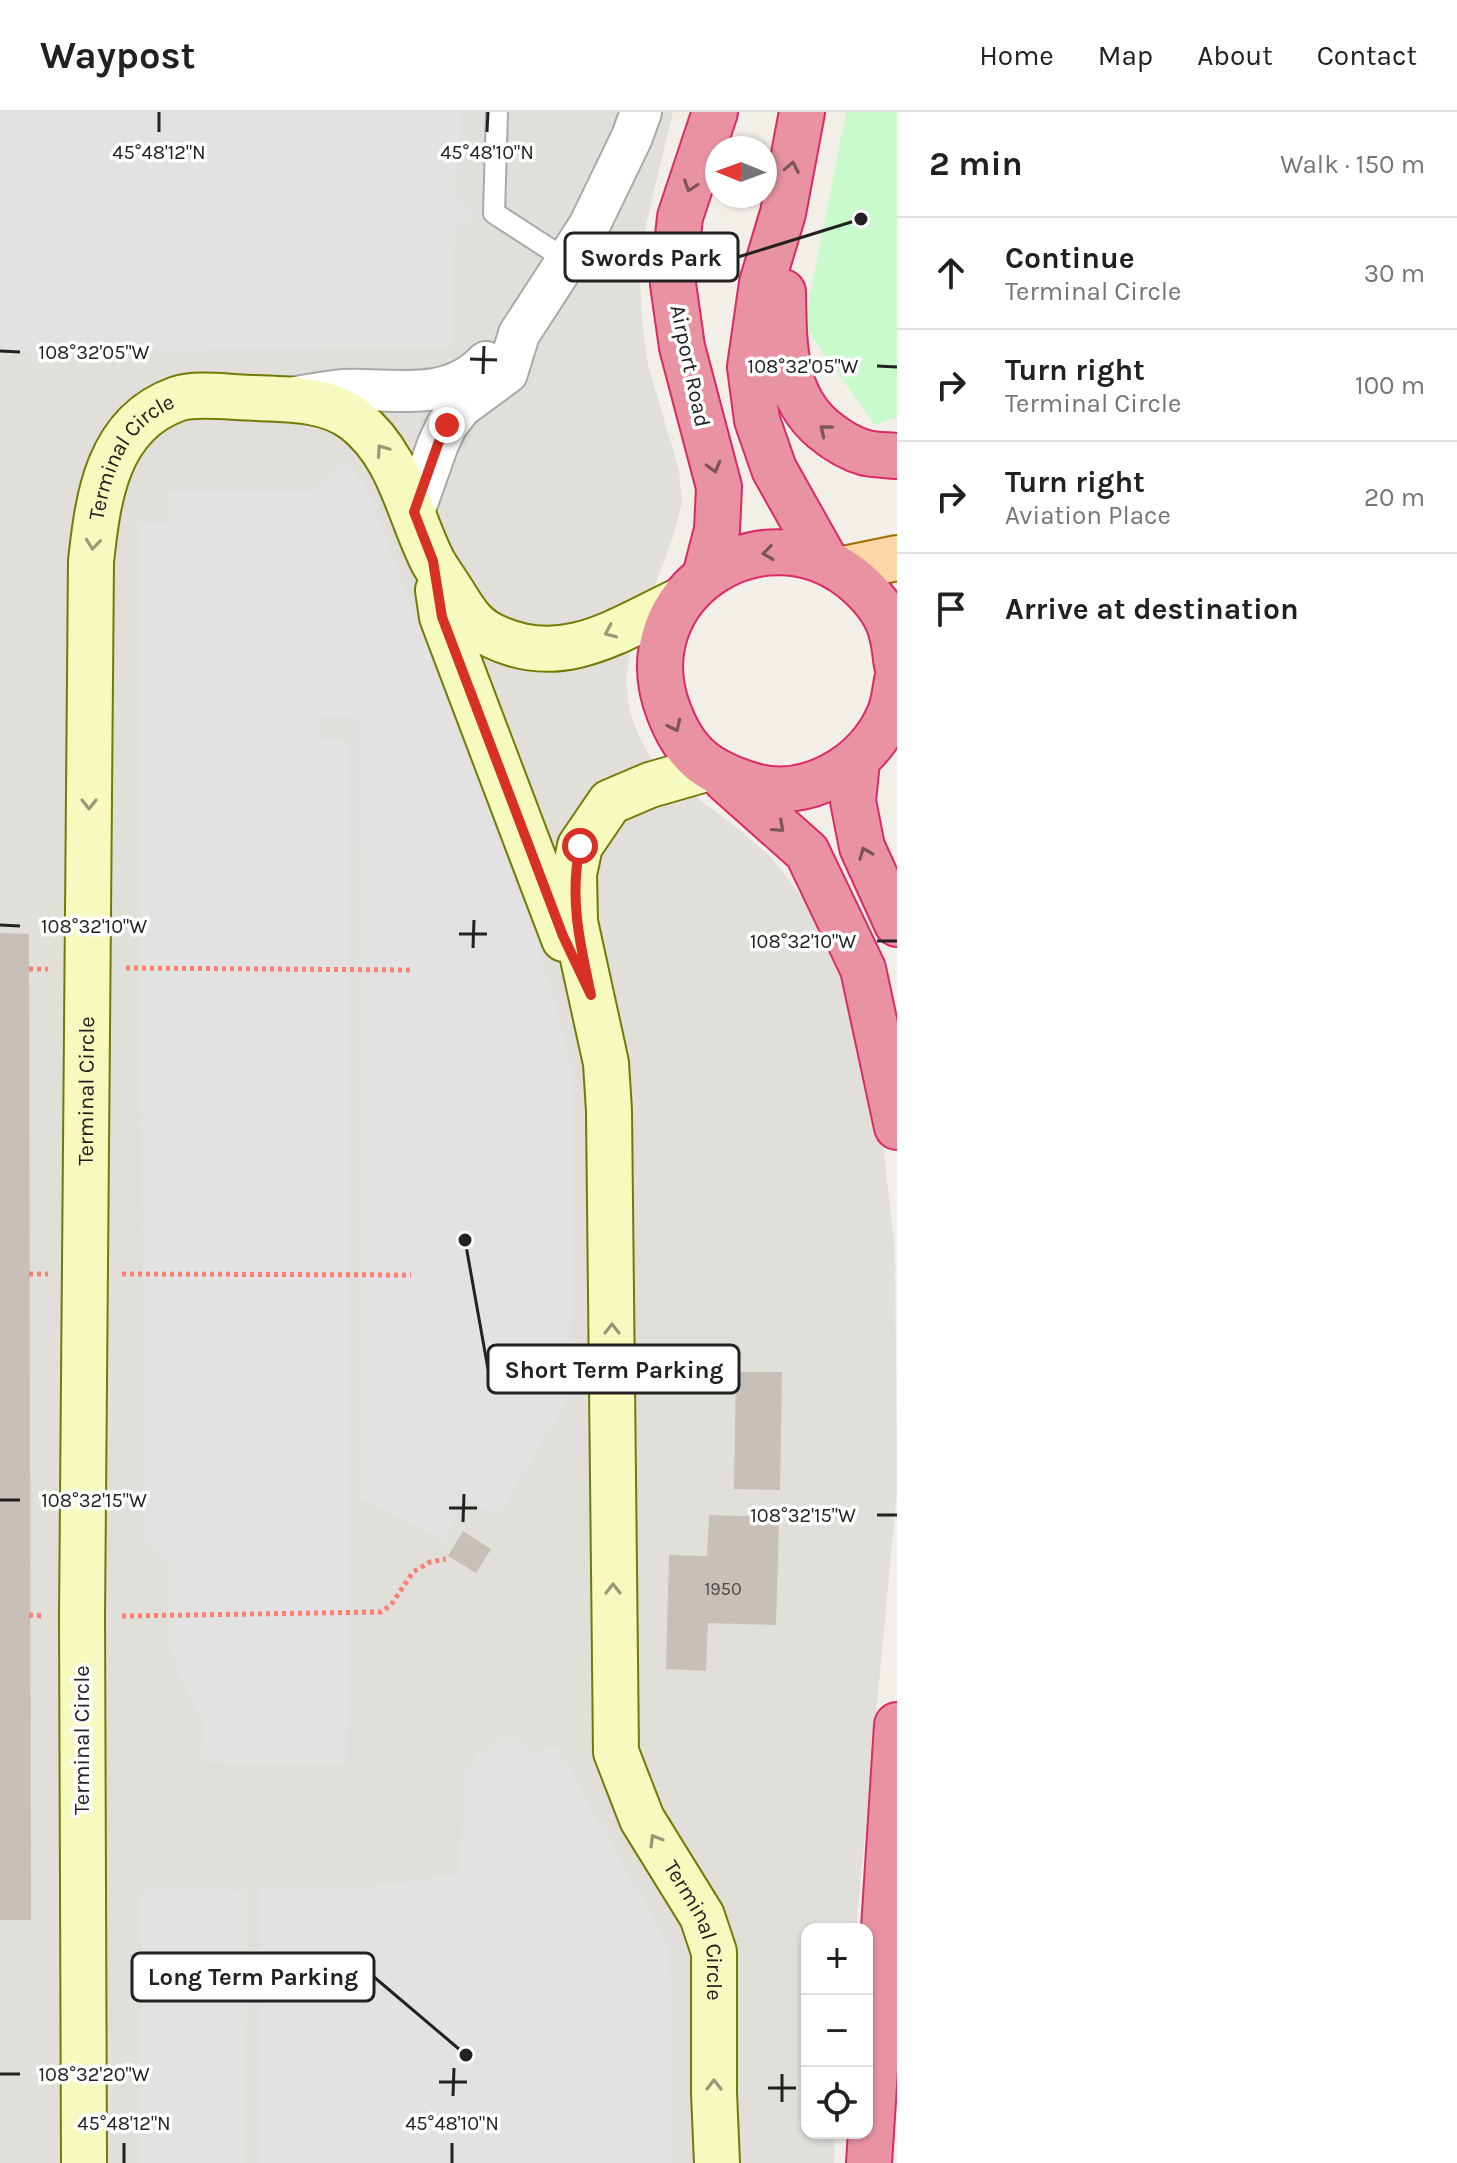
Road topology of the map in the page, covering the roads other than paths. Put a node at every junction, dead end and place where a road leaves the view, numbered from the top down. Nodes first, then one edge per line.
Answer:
1 (497, 112) edge
2 (641, 112) edge
3 (715, 112) edge
4 (802, 112) edge
5 (783, 213) junction
6 (568, 261) junction
7 (519, 334) junction
8 (281, 399) junction
9 (897, 456) edge
10 (414, 512) junction
11 (897, 558) edge
12 (433, 561) junction
13 (834, 564) junction
14 (693, 588) junction
15 (897, 665) edge
16 (895, 701) edge
17 (857, 761) junction
18 (715, 772) junction
19 (897, 924) edge
20 (591, 995) junction
21 (897, 1127) edge
22 (897, 1725) edge
23 (84, 2163) edge
24 (717, 2163) edge
25 (869, 2163) edge

1 - 6 lane
2 - 6 street
3 -> 14 highway, Airport Road
5 -> 4 highway
9 -> 5 highway
5 - 13 highway
6 - 7 street
7 - 8 street
7 - 10 street
10 -> 8 street, Terminal Circle
8 -> 23 street, Terminal Circle
10 - 12 street, Terminal Circle
11 - 13 main road
14 -> 12 street, Terminal Circle
12 - 20 street, Terminal Circle
13 -> 14 highway
13 - 15 highway
14 -> 18 highway, Airport Road
16 - 17 highway, Airport Road
17 - 18 highway, Airport Road
19 -> 17 highway
18 - 20 street, Terminal Circle
18 -> 21 highway
24 -> 20 street, Terminal Circle
22 - 25 highway

